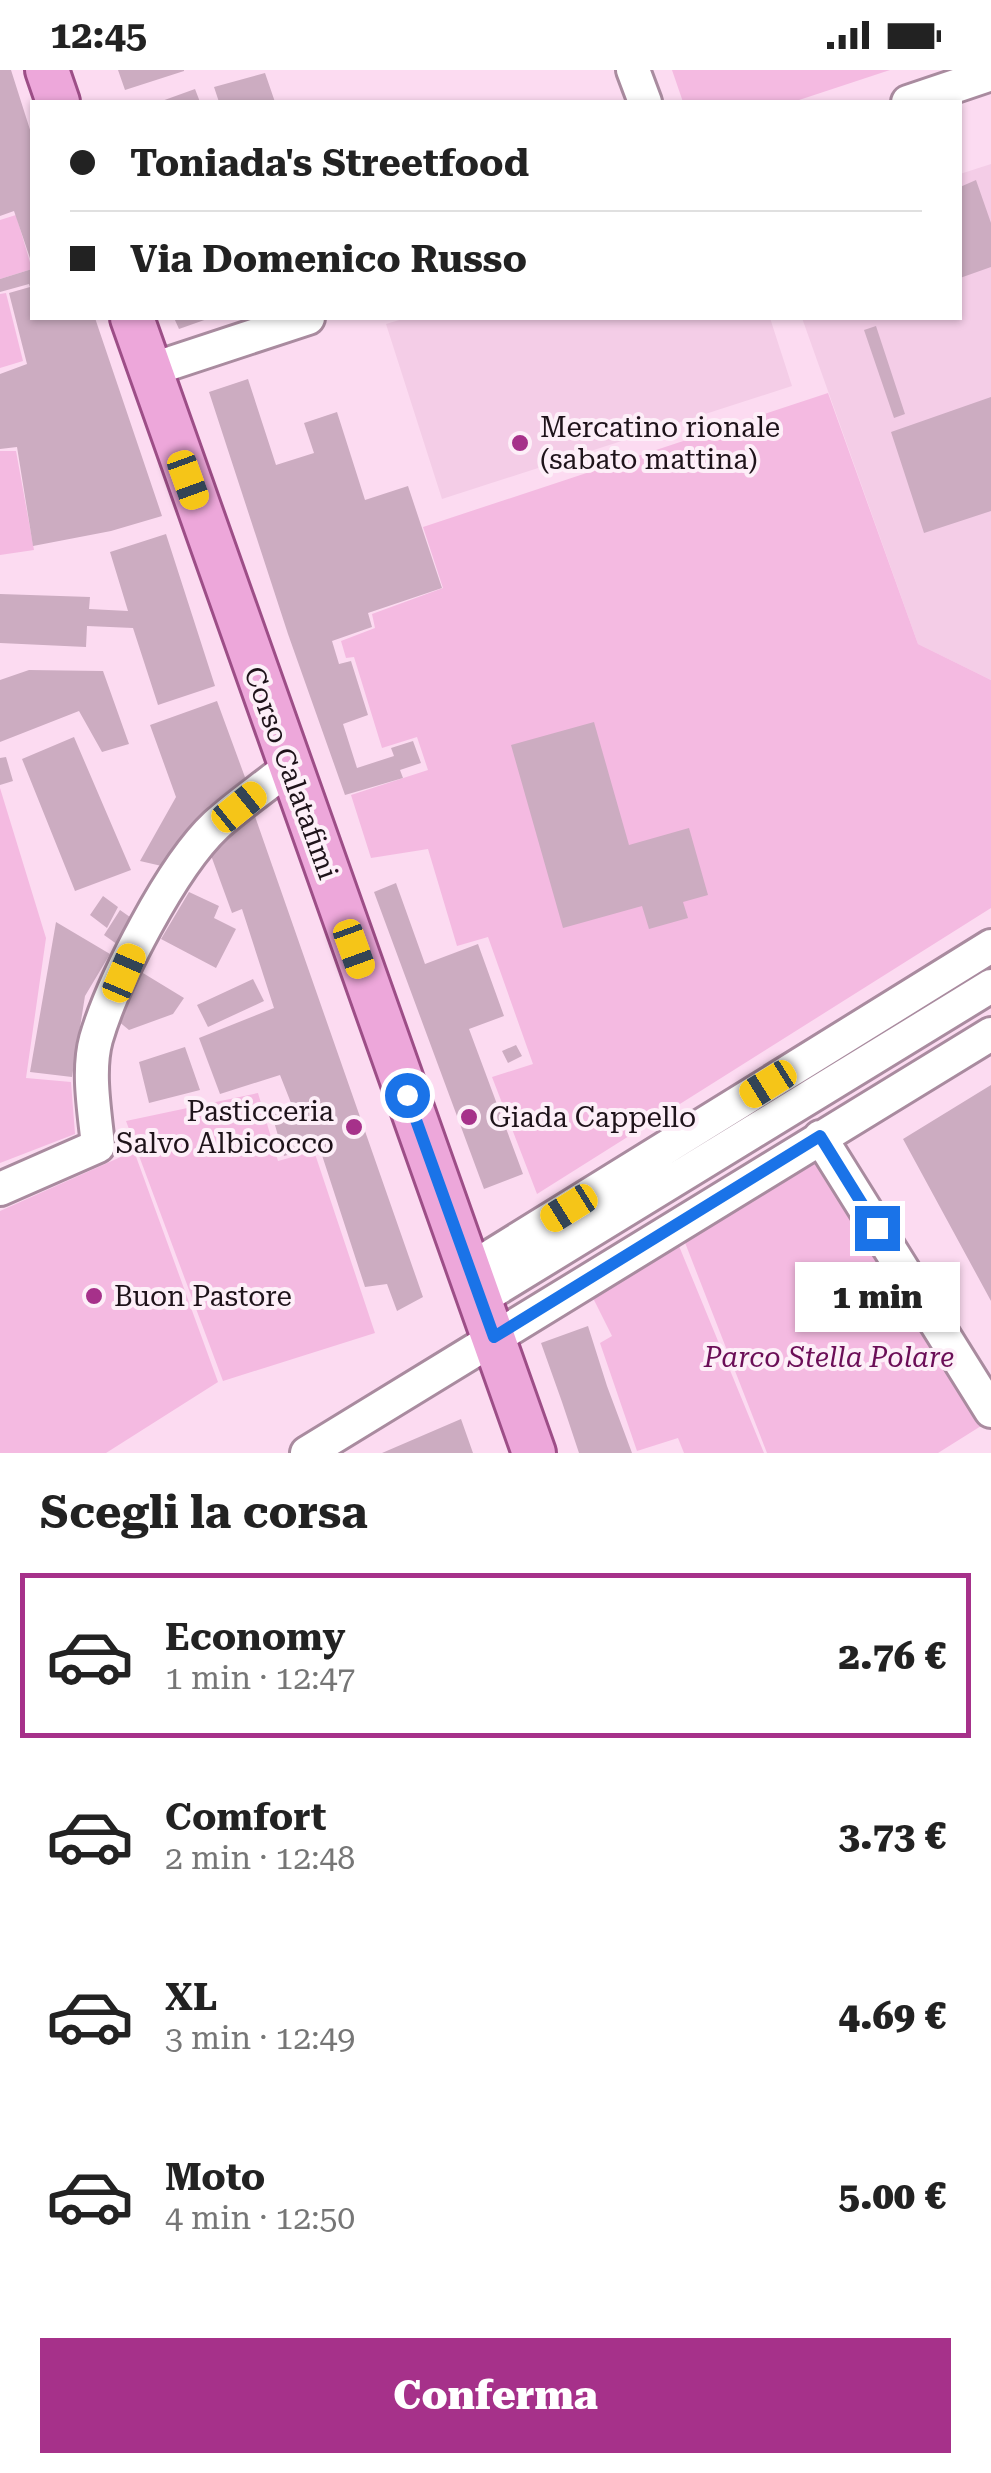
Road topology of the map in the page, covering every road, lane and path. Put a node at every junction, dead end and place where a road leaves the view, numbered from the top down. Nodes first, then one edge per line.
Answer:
1 (47, 70) edge
2 (633, 70) edge
3 (991, 74) edge
4 (57, 100) edge
5 (643, 100) edge
6 (914, 100) edge
7 (133, 320) edge
8 (302, 320) edge
9 (150, 370) junction
10 (289, 768) junction
11 (991, 946) edge
12 (991, 986) edge
13 (991, 1034) edge
14 (820, 1136) junction
15 (0, 1189) edge
16 (481, 1302) junction
17 (991, 1411) edge
18 (307, 1453) edge
19 (534, 1453) edge

1 - 4 main road
2 - 5 street
3 - 6 street
7 - 9 main road, Corso Calatafimi
8 - 9 street
9 - 10 main road, Corso Calatafimi
10 - 15 street
10 - 16 main road, Corso Calatafimi
11 - 16 street
12 - 16 street
13 - 14 street
14 - 16 street
14 - 17 street
16 - 18 street
16 - 19 main road, Corso Calatafimi

